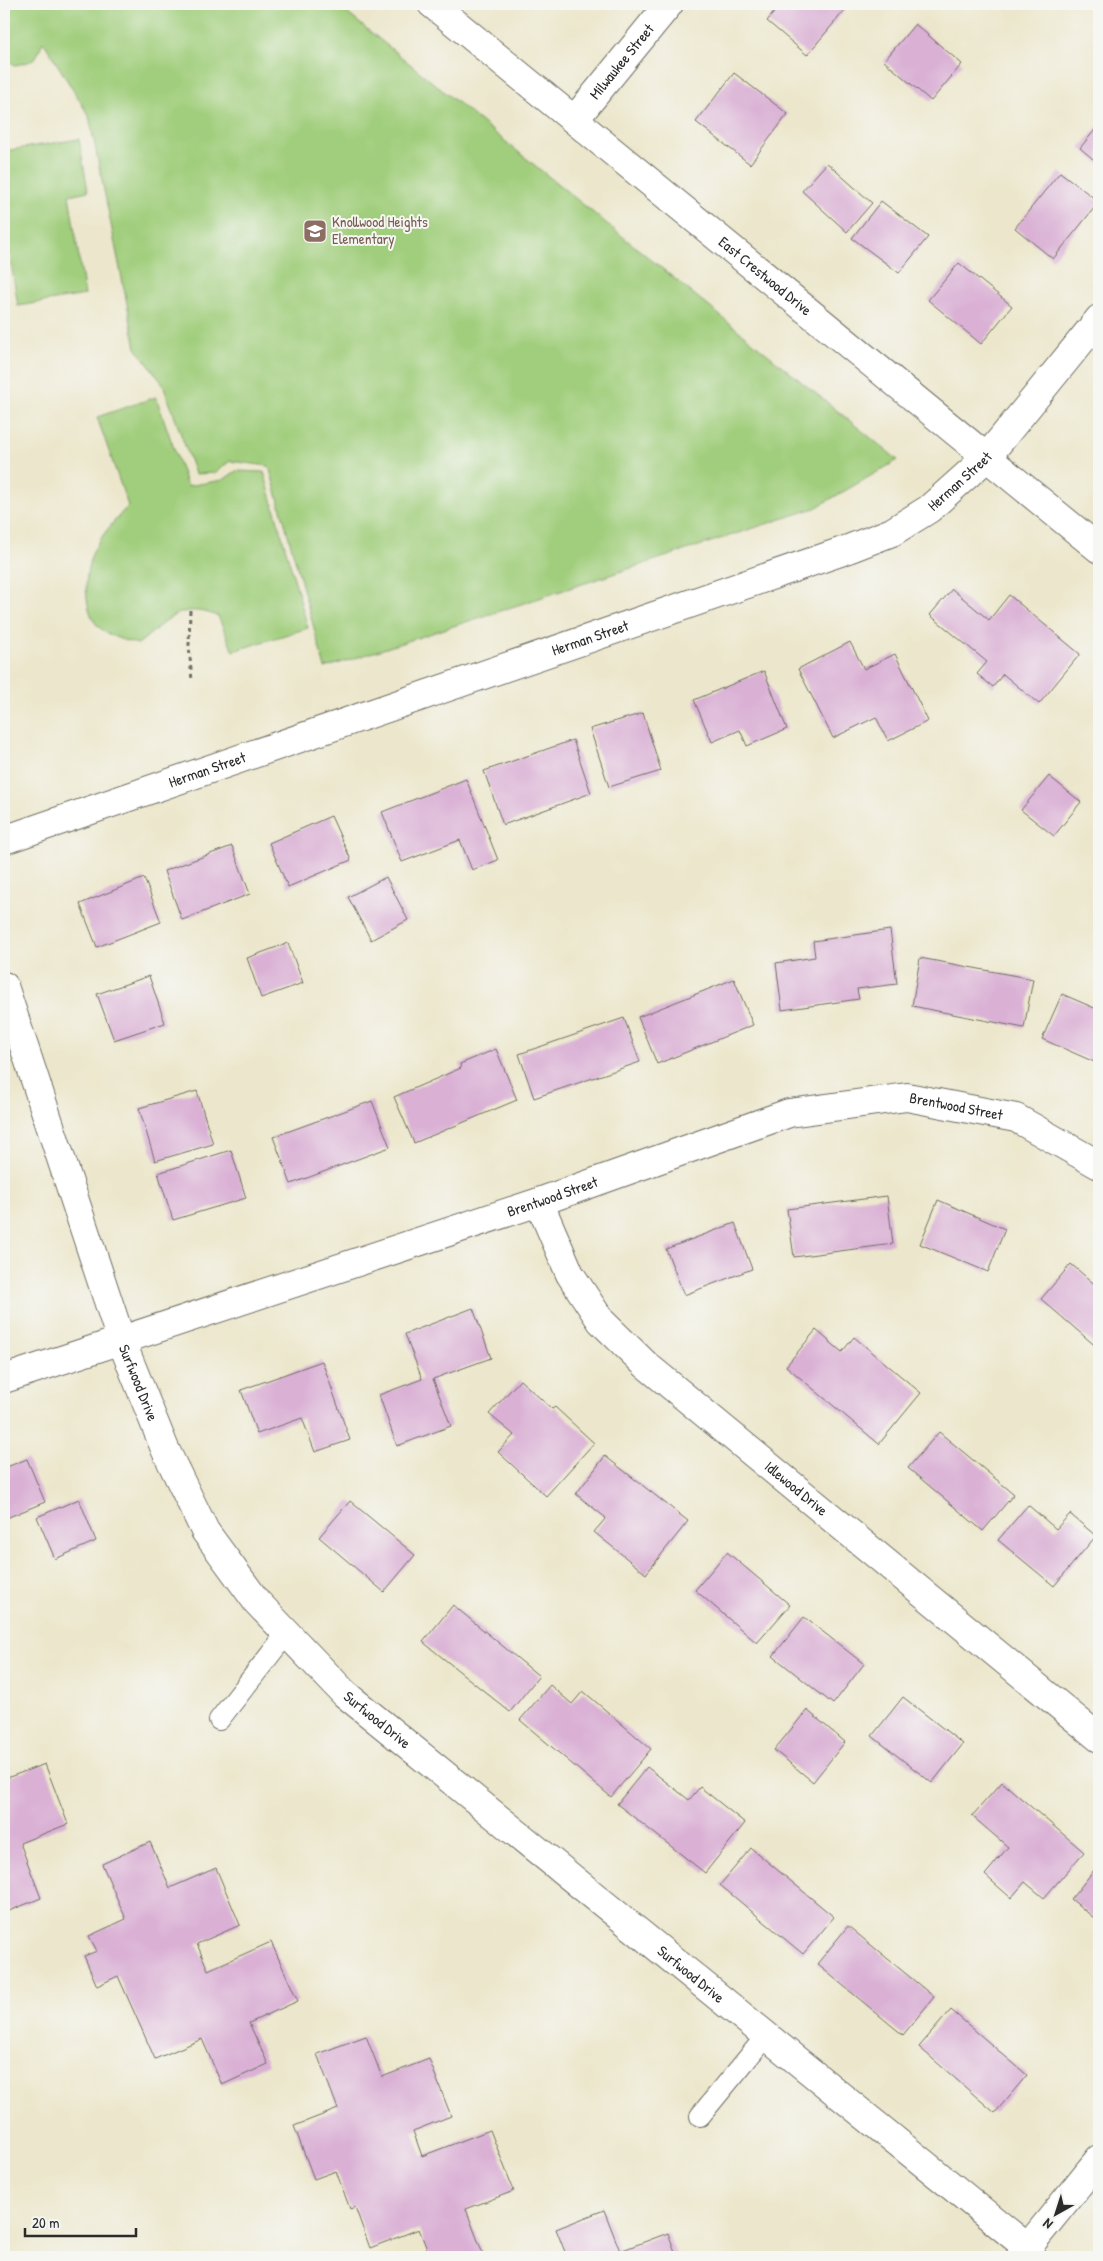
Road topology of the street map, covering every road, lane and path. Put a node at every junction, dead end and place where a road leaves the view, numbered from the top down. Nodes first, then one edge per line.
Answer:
1 (432, 4) edge
2 (669, 4) edge
3 (575, 119) junction
4 (1099, 319) edge
5 (986, 458) junction
6 (1099, 549) edge
7 (190, 610) dead end
8 (192, 681) dead end
9 (4, 840) edge
10 (4, 986) edge
11 (1099, 1165) edge
12 (539, 1202) junction
13 (121, 1340) junction
14 (4, 1379) edge
15 (287, 1633) junction
16 (219, 1720) dead end
17 (1099, 1738) edge
18 (766, 2036) junction
19 (700, 2116) dead end
20 (1099, 2159) edge
21 (1024, 2253) edge

1 - 3 street, East Crestwood Drive
2 - 3 street, Milwaukee Street
3 - 5 street, East Crestwood Drive
4 - 5 street, Herman Street
5 - 6 street, East Crestwood Drive
5 - 9 street, Herman Street
7 - 8 path
10 - 13 street, Surfwood Drive
11 - 12 street, Brentwood Street
12 - 13 street, Brentwood Street
12 - 17 street, Idlewood Drive
13 - 14 street, Brentwood Street
13 - 15 street, Surfwood Drive
15 - 16 lane
15 - 18 street, Surfwood Drive
18 - 19 lane
18 - 21 street, Surfwood Drive
20 - 21 street

